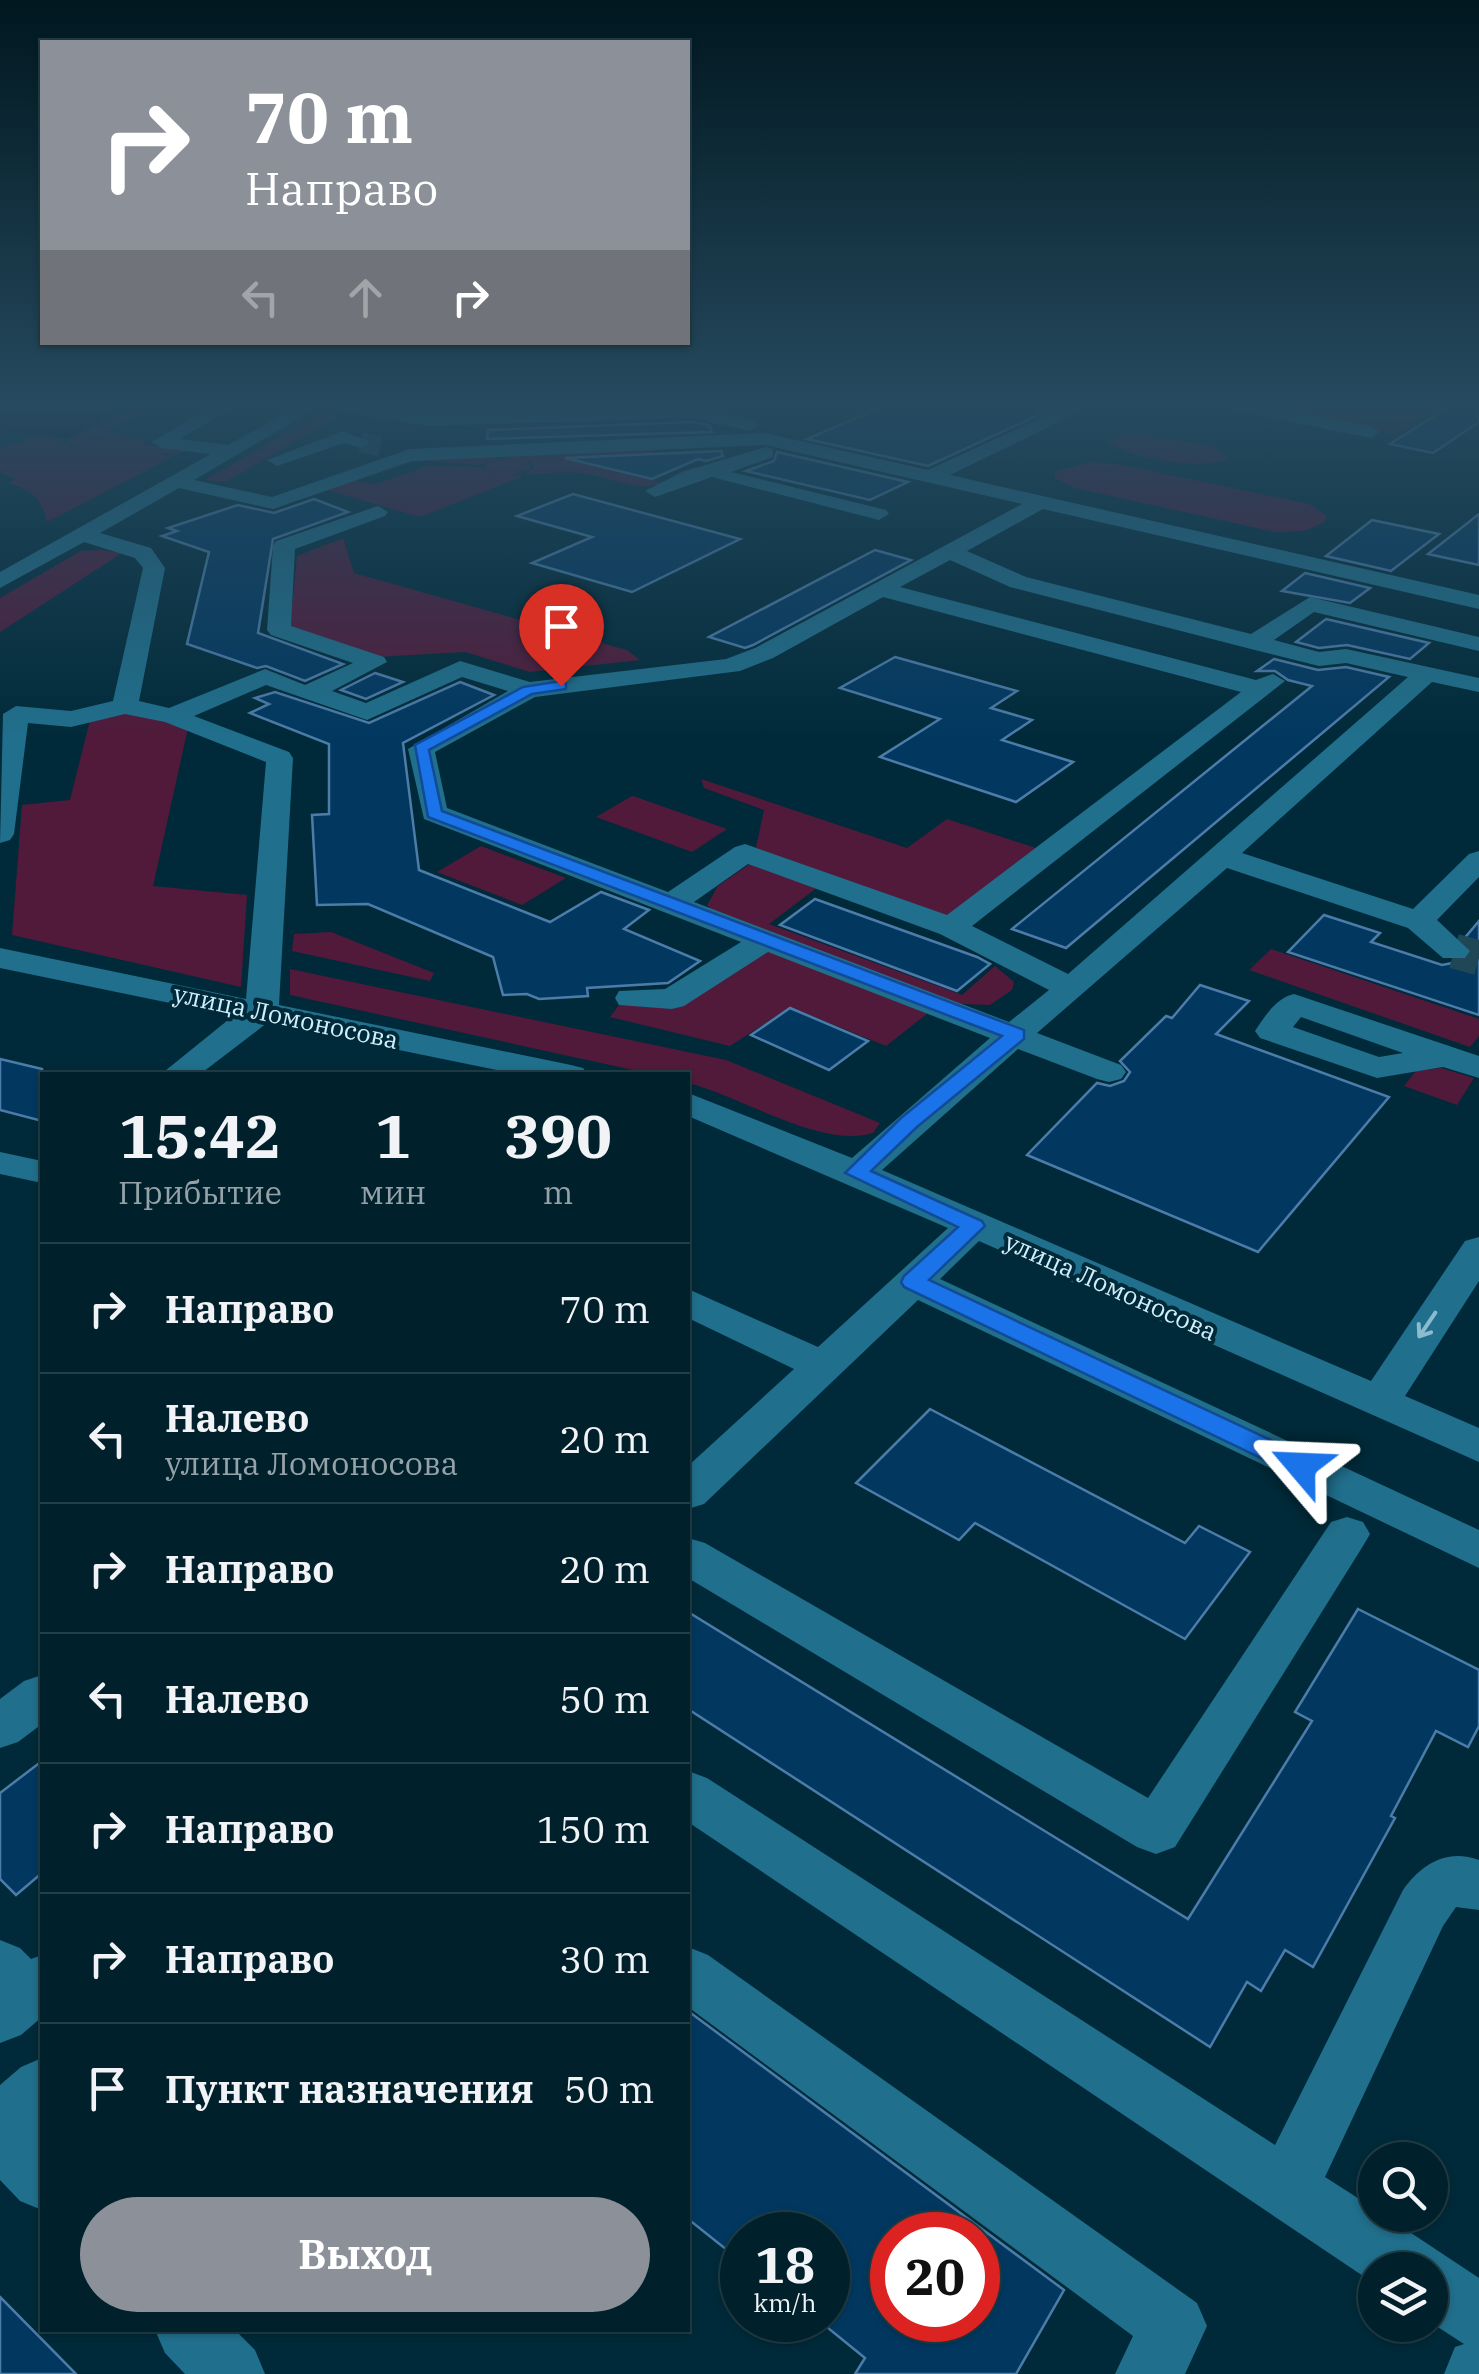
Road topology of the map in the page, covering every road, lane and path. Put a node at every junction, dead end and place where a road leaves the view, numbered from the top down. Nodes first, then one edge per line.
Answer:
1 (114, 517) edge
2 (365, 517) edge
3 (1015, 517) edge
4 (1096, 517) edge
5 (83, 534) junction
6 (951, 552) junction
7 (0, 580) edge
8 (880, 590) junction
9 (1479, 602) edge
10 (1255, 643) junction
11 (1479, 644) edge
12 (1319, 659) junction
13 (375, 662) junction
14 (1428, 673) junction
15 (433, 681) junction
16 (1479, 685) edge
17 (302, 689) junction
18 (1260, 689) junction
19 (528, 690) junction
20 (125, 706) junction
21 (8, 712) edge
22 (172, 716) junction
23 (0, 834) edge
24 (1221, 856) junction
25 (1479, 860) edge
26 (669, 905) junction
27 (1418, 921) junction
28 (950, 927) junction
29 (765, 940) junction
30 (1454, 950) tunnel mouth
31 (0, 958) edge
32 (1071, 988) junction
33 (631, 998) dead end
34 (262, 1010) junction
35 (1016, 1034) junction
36 (1441, 1057) dead end
37 (1479, 1068) edge
38 (181, 1072) edge
39 (557, 1072) edge
40 (1109, 1072) dead end
41 (690, 1105) edge
42 (0, 1164) edge
43 (40, 1172) edge
44 (856, 1173) junction
45 (974, 1226) junction
46 (1479, 1250) edge
47 (913, 1282) junction
48 (690, 1303) edge
49 (821, 1364) junction
50 (1379, 1404) junction
51 (1479, 1446) edge
52 (690, 1490) edge
53 (1348, 1534) dead end
54 (1479, 1550) edge
55 (690, 1557) edge
56 (40, 1697) edge
57 (0, 1727) edge
58 (690, 1795) edge
59 (1479, 1885) edge
60 (690, 1975) edge
61 (40, 2090) edge
62 (0, 2126) edge
63 (0, 2135) edge
64 (40, 2177) edge
65 (1288, 2186) junction
66 (1385, 2252) edge
67 (1448, 2295) edge
68 (1479, 2316) edge
69 (190, 2332) edge
70 (231, 2374) edge
71 (1149, 2374) edge

1 - 5 street
2 - 13 street
3 - 6 street
4 - 9 street
5 - 7 street
5 - 20 street
6 - 8 street
6 - 10 street
8 - 18 street
8 - 19 street
10 - 11 street
10 - 12 street
12 - 14 street
12 - 18 street
13 - 15 street
13 - 17 street
14 - 16 street
14 - 24 street
15 - 17 street
15 - 19 street
17 - 22 street
18 - 28 street
19 - 26 street
20 - 21 street
20 - 22 street
21 - 23 street
22 - 34 street
24 - 27 street
24 - 32 street
25 - 27 street
26 - 28 street
26 - 29 street
27 - 30 street
28 - 32 street
29 - 33 street
29 - 35 street
31 - 34 street, улица Ломоносова
32 - 35 street
34 - 38 street
34 - 39 street, улица Ломоносова
35 - 40 street
35 - 44 street
36 - 37 street
41 - 44 street, улица Ломоносова
42 - 43 street
44 - 45 street, улица Ломоносова
45 - 47 street
45 - 50 street, улица Ломоносова
46 -> 50 street
47 - 49 street
47 - 54 street
48 - 49 street
49 - 52 street
50 - 51 street, улица Ломоносова
53 - 55 street
56 - 57 street
58 - 65 street
59 - 65 street
60 - 71 street
61 - 62 street
63 - 64 street
65 - 66 street
67 - 68 street
69 - 70 street

